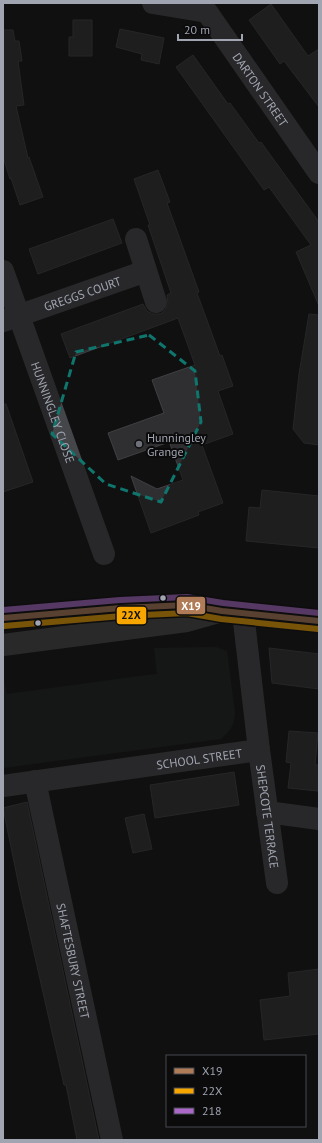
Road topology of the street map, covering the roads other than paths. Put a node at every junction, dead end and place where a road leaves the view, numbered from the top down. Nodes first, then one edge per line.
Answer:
1 (153, 3) edge
2 (319, 173) edge
3 (136, 239) dead end
4 (3, 271) edge
5 (146, 271) junction
6 (156, 302) dead end
7 (11, 318) edge
8 (104, 554) dead end
9 (233, 612) junction
10 (3, 618) edge
11 (319, 620) edge
12 (3, 645) edge
13 (259, 750) junction
14 (35, 782) junction
15 (3, 786) edge
16 (266, 812) junction
17 (319, 818) edge
18 (277, 883) dead end
19 (112, 1140) edge

1 - 2 street, DARTON STREET
3 - 5 street
4 - 7 street, HUNNINGLEY CLOSE
5 - 6 street
5 - 7 street, GREGGS COURT
7 - 8 street, HUNNINGLEY CLOSE
9 - 10 highway
9 - 11 highway
9 - 12 highway
9 - 13 street, SCHOOL STREET
13 - 14 street, SCHOOL STREET
13 - 16 street, SHEPCOTE TERRACE
14 - 15 street, SCHOOL STREET
14 - 19 street, SHAFTESBURY STREET
16 - 17 street
16 - 18 street, SHEPCOTE TERRACE

